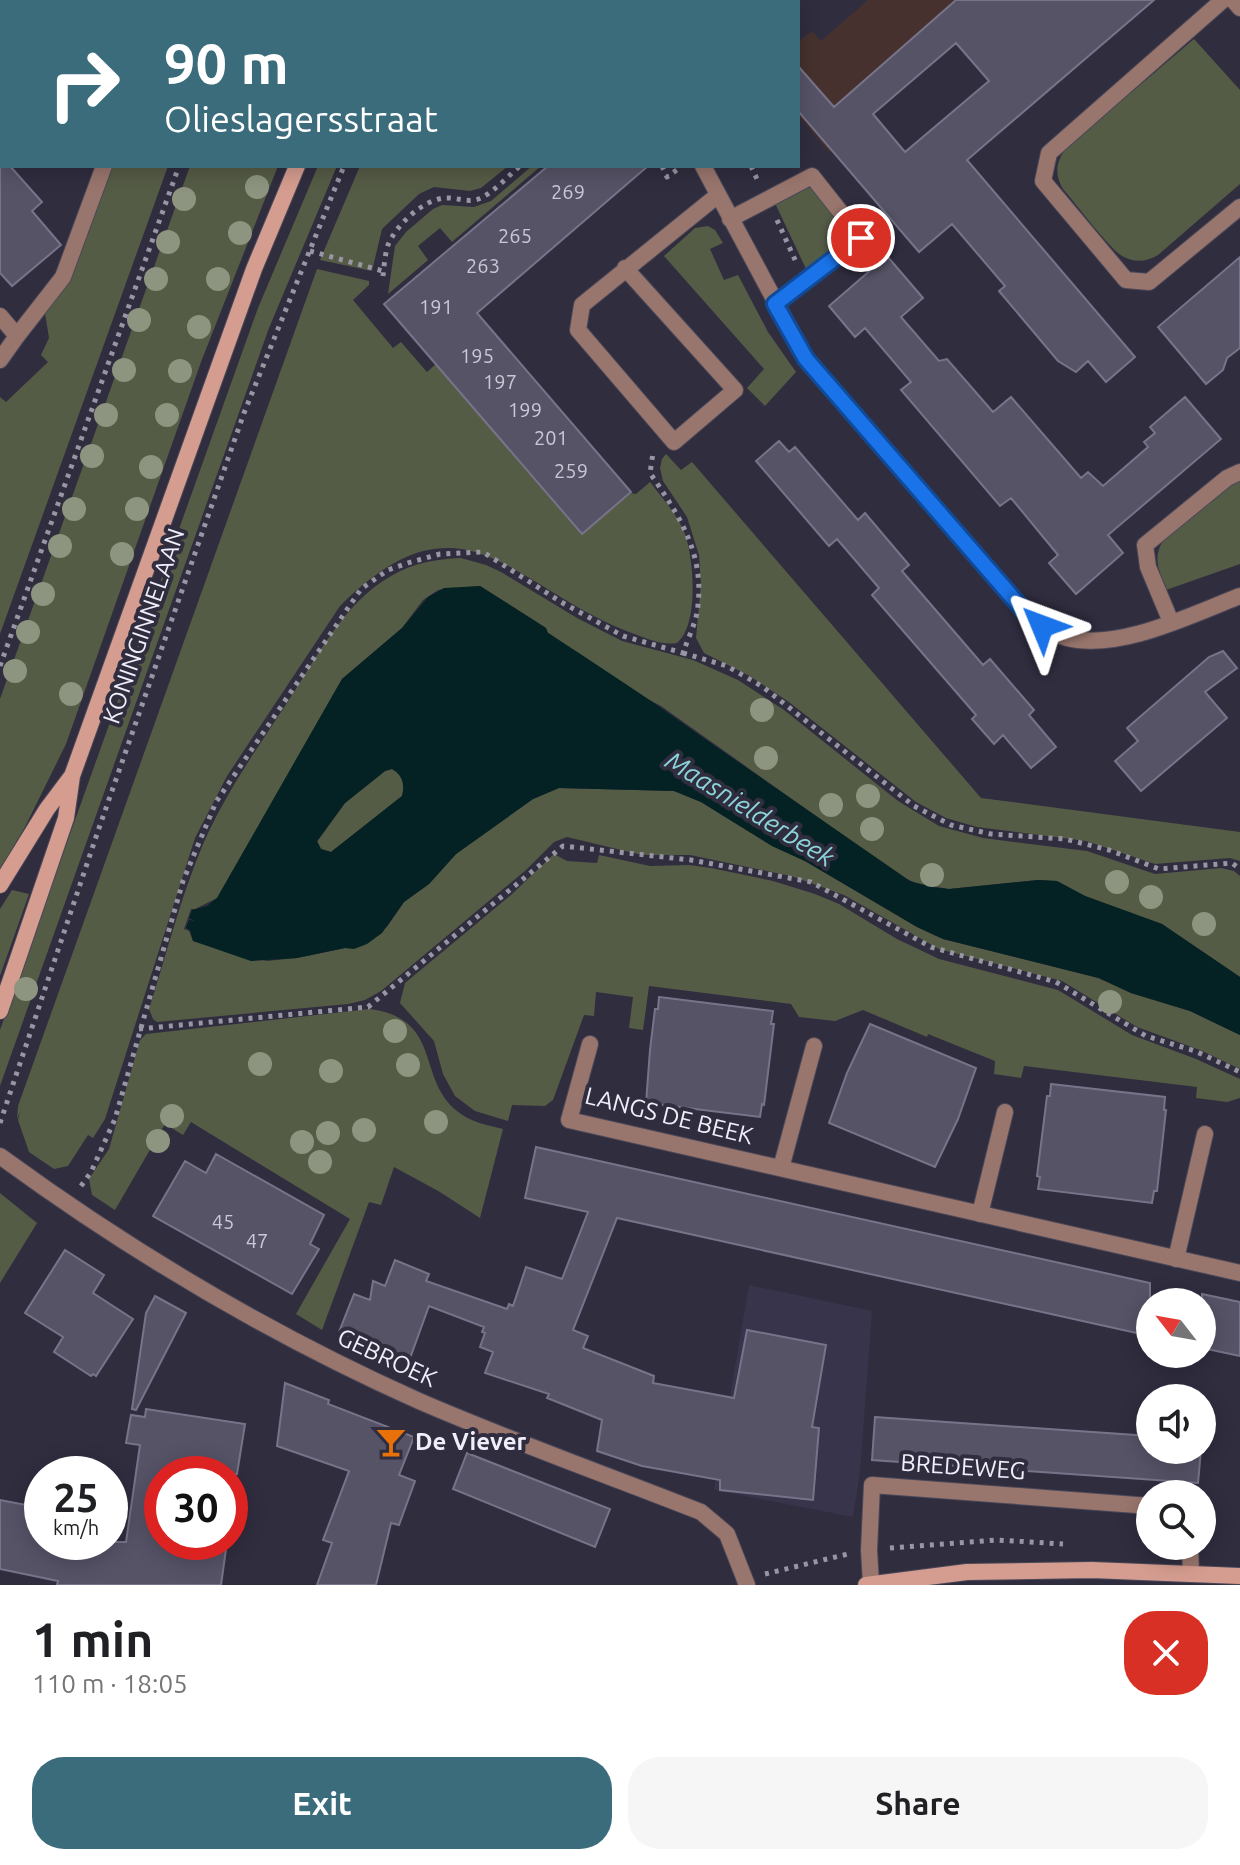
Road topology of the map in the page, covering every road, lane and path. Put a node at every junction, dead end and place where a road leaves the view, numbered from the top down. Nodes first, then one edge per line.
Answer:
1 (1223, 0) edge
2 (1233, 0) edge
3 (1240, 8) edge
4 (103, 168) edge
5 (178, 168) edge
6 (296, 168) edge
7 (343, 168) edge
8 (518, 168) edge
9 (663, 168) edge
10 (679, 168) edge
11 (704, 168) edge
12 (718, 195) junction
13 (1240, 207) edge
14 (730, 219) junction
15 (310, 251) junction
16 (625, 268) junction
17 (775, 304) junction
18 (0, 316) edge
19 (17, 336) junction
20 (0, 360) edge
21 (657, 424) junction
22 (1240, 472) edge
23 (1240, 596) edge
24 (1171, 622) junction
25 (683, 653) junction
26 (0, 666) edge
27 (72, 776) junction
28 (1240, 869) edge
29 (0, 885) edge
30 (0, 1011) edge
31 (139, 1029) junction
32 (590, 1044) dead end
33 (814, 1046) dead end
34 (1240, 1072) edge
35 (1005, 1112) dead end
36 (0, 1123) edge
37 (1205, 1134) dead end
38 (0, 1156) edge
39 (781, 1168) junction
40 (68, 1205) junction
41 (980, 1214) junction
42 (1176, 1259) junction
43 (1240, 1273) edge
44 (1136, 1505) edge
45 (1190, 1560) edge
46 (1191, 1574) junction
47 (1240, 1576) edge
48 (747, 1585) edge
49 (868, 1585) edge

1 - 13 street
2 - 3 street
4 - 19 street
5 - 26 path
6 - 27 main road, KONINGINNELAAN
7 - 15 path, KONINGINNELAAN
8 - 15 path
9 - 10 path
11 - 12 street
12 - 14 street
12 - 16 street
14 - 17 street
14 - 17 street
15 - 36 path, KONINGINNELAAN
16 - 21 street
16 - 21 street
17 - 24 street
18 - 19 street
19 - 20 street
21 - 25 path
22 - 24 street
23 - 24 street
25 - 28 path
25 - 31 path
27 - 29 main road, KONINGINNELAAN
27 - 30 main road, KONINGINNELAAN
31 - 34 path
31 - 40 path
32 - 39 street, LANGS DE BEEK
33 - 39 street, LANGS DE BEEK
35 - 41 street
37 - 42 street
38 - 40 street, GEBROEK
39 - 41 street, LANGS DE BEEK
40 - 48 street, GEBROEK
41 - 42 street, LANGS DE BEEK
42 - 43 street, LANGS DE BEEK
44 - 49 street, BREDEWEG
45 - 46 street
46 - 47 main road, BREDEWEG
46 - 49 main road, BREDEWEG

